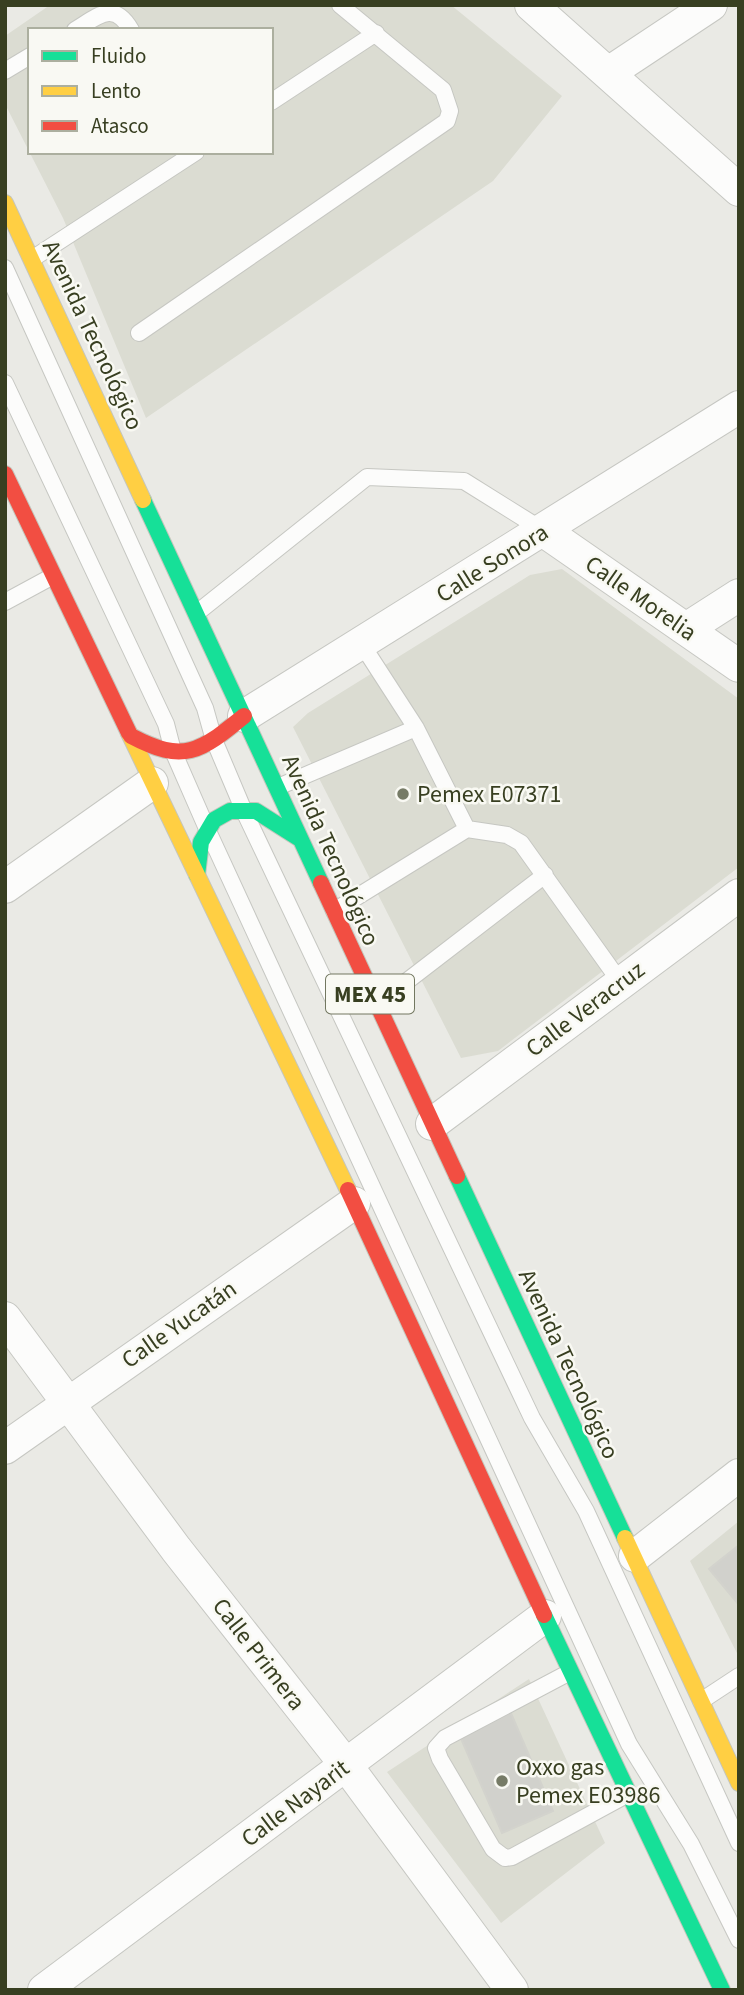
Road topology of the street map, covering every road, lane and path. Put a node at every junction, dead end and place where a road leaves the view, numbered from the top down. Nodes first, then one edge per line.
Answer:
1 (340, 5) edge
2 (531, 5) edge
3 (711, 5) edge
4 (78, 28) edge
5 (130, 28) edge
6 (376, 33) junction
7 (28, 57) edge
8 (5, 71) edge
9 (610, 72) junction
10 (273, 101) edge
11 (192, 154) edge
12 (739, 190) edge
13 (5, 203) edge
14 (32, 259) junction
15 (5, 268) edge
16 (139, 333) dead end
17 (5, 383) edge
18 (739, 407) edge
19 (5, 474) edge
20 (10, 499) edge
21 (544, 531) junction
22 (53, 576) junction
23 (739, 595) edge
24 (5, 602) edge
25 (198, 612) junction
26 (687, 629) junction
27 (362, 643) junction
28 (739, 666) edge
29 (244, 716) junction
30 (415, 728) junction
31 (131, 736) junction
32 (214, 740) junction
33 (173, 751) junction
34 (152, 783) junction
35 (278, 788) junction
36 (244, 811) junction
37 (467, 829) junction
38 (208, 831) junction
39 (300, 839) junction
40 (545, 874) junction
41 (197, 875) junction
42 (5, 887) edge
43 (739, 895) edge
44 (334, 911) junction
45 (621, 983) junction
46 (374, 1001) junction
47 (432, 1124) junction
48 (354, 1203) junction
49 (5, 1318) edge
50 (67, 1402) junction
51 (5, 1448) edge
52 (739, 1475) edge
53 (635, 1556) junction
54 (545, 1616) junction
55 (570, 1671) junction
56 (739, 1676) edge
57 (701, 1701) junction
58 (346, 1765) junction
59 (739, 1783) edge
60 (630, 1793) junction
61 (739, 1843) edge
62 (739, 1940) edge
63 (44, 1990) edge
64 (512, 1990) edge
65 (722, 1990) edge

1 - 6 lane
2 - 9 street
3 - 9 street
4 - 5 lane
6 - 10 lane
6 - 16 lane
7 - 8 lane
9 - 12 street
11 - 14 lane
13 - 14 main road, Avenida Tecnológico / MEX 45
14 - 25 main road, Avenida Tecnológico / MEX 45
15 - 32 lane
17 - 33 lane
18 - 21 street, Calle Sonora
19 - 20 main road
20 - 22 main road
21 - 25 lane
21 - 26 street, Calle Morelia
21 - 27 street, Calle Sonora
22 - 24 lane
22 - 31 main road
23 - 26 street
25 - 29 main road, Avenida Tecnológico / MEX 45
26 - 28 street, Calle Morelia
27 - 29 street, Calle Sonora
27 - 30 lane
29 - 32 main road
29 - 35 main road, Avenida Tecnológico / MEX 45
30 - 35 lane
30 - 37 lane
31 - 33 main road
31 - 34 main road
32 - 33 main road
32 - 36 lane
33 - 38 lane
34 - 41 main road
34 - 42 street
35 - 39 main road, Avenida Tecnológico / MEX 45
36 - 38 main road
36 - 39 main road
36 - 61 lane
37 - 40 lane
37 - 44 lane
38 - 41 main road
38 - 62 lane
39 - 44 main road, Avenida Tecnológico / MEX 45
40 - 45 lane
40 - 46 lane
41 - 48 main road
43 - 45 street, Calle Veracruz
44 - 46 main road, Avenida Tecnológico / MEX 45
45 - 47 street, Calle Veracruz
46 - 47 main road, Avenida Tecnológico / MEX 45
47 - 53 main road, Avenida Tecnológico / MEX 45
48 - 50 street, Calle Yucatán
48 - 54 main road
49 - 50 street, Calle Primera
50 - 51 street, Calle Yucatán
50 - 58 street, Calle Primera
52 - 53 street
53 - 57 main road, Avenida Tecnológico / MEX 45
54 - 55 main road
54 - 58 street, Calle Nayarit
55 - 60 main road
55 - 60 lane
56 - 57 lane
57 - 59 main road, Avenida Tecnológico / MEX 45
58 - 63 street, Calle Nayarit
58 - 64 street, Calle Primera
60 - 65 main road

